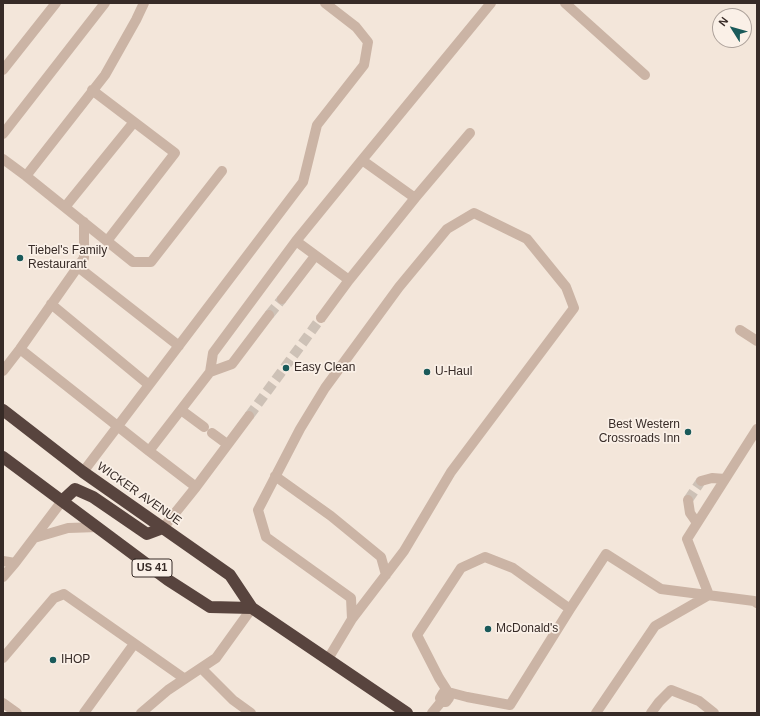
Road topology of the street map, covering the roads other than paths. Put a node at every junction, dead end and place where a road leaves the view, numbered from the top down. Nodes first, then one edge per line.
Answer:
1 (56, 3) edge
2 (105, 3) edge
3 (144, 3) edge
4 (491, 3) edge
5 (565, 3) edge
6 (328, 4) edge
7 (3, 70) edge
8 (645, 75) dead end
9 (92, 90) junction
10 (134, 122) junction
11 (470, 133) dead end
12 (3, 134) edge
13 (3, 159) edge
14 (362, 160) junction
15 (222, 171) dead end
16 (26, 176) junction
17 (415, 198) junction
18 (65, 207) junction
19 (84, 222) junction
20 (107, 241) junction
21 (296, 241) junction
22 (315, 256) junction
23 (78, 267) junction
24 (349, 280) junction
25 (282, 299) tunnel mouth
26 (51, 304) junction
27 (269, 315) tunnel mouth
28 (321, 318) tunnel mouth
29 (740, 330) dead end
30 (757, 341) edge
31 (178, 346) junction
32 (20, 349) junction
33 (5, 365) edge
34 (210, 372) junction
35 (149, 385) junction
36 (3, 410) edge
37 (181, 410) junction
38 (249, 416) tunnel mouth
39 (118, 427) junction
40 (757, 429) edge
41 (227, 444) junction
42 (149, 451) junction
43 (3, 457) edge
44 (83, 472) junction
45 (275, 476) junction
46 (725, 479) junction
47 (701, 481) dead end
48 (196, 487) junction
49 (688, 500) dead end
50 (62, 501) junction
51 (697, 523) junction
52 (98, 527) junction
53 (163, 528) junction
54 (34, 538) junction
55 (3, 561) edge
56 (15, 563) junction
57 (386, 575) junction
58 (3, 577) edge
59 (709, 595) junction
60 (757, 603) edge
61 (252, 608) junction
62 (570, 609) junction
63 (352, 619) junction
64 (134, 644) junction
65 (3, 658) edge
66 (328, 659) junction
67 (201, 668) junction
68 (185, 679) junction
69 (448, 692) junction
70 (3, 703) edge
71 (17, 713) edge
72 (84, 713) edge
73 (141, 713) edge
74 (251, 713) edge
75 (407, 713) edge
76 (432, 713) edge
77 (596, 713) edge
78 (651, 713) edge
79 (714, 713) edge

1 - 7 street
2 - 12 street
3 - 9 street
4 - 14 street
5 - 8 street
6 - 31 street
9 - 10 street
9 - 16 street
10 - 18 street
10 - 20 street
11 - 17 street
13 - 16 street
14 - 17 street
14 - 21 street
15 - 20 street
16 - 18 street
17 - 24 street
18 - 19 street
19 - 20 street
19 - 23 street
21 - 22 street
21 - 34 street
22 - 24 street
22 - 25 street
23 - 26 street
23 - 31 street
24 - 28 street
26 - 32 street
26 - 35 street
27 - 34 street
29 - 30 street
31 - 35 street
32 - 33 street
32 - 39 street
34 - 37 street
35 - 39 street
36 - 44 highway, WICKER AVENUE
37 - 41 street
37 - 42 street
38 - 41 street
39 - 42 street
39 - 44 street
40 - 46 street
41 - 48 street
42 - 48 street
43 - 50 highway, US 41
44 - 53 highway, WICKER AVENUE
45 - 57 street
45 - 57 street
45 - 63 street
46 - 47 street
46 - 51 street
48 - 53 street
49 - 51 street
50 - 52 highway, US 41
50 - 53 highway
50 - 54 street
51 - 59 street
52 - 54 street
52 - 61 highway, US 41
53 - 61 highway, WICKER AVENUE
54 - 56 street
55 - 56 street
56 - 58 street
57 - 63 street
59 - 60 street
59 - 62 street
59 - 77 street
61 - 66 highway, WICKER AVENUE
61 - 67 street
62 - 69 street
62 - 69 street
63 - 66 street
64 - 65 street
64 - 68 street
64 - 72 street
66 - 75 highway, WICKER AVENUE
67 - 68 street
67 - 74 street
68 - 73 street
69 - 76 street
70 - 71 street
78 - 79 street

